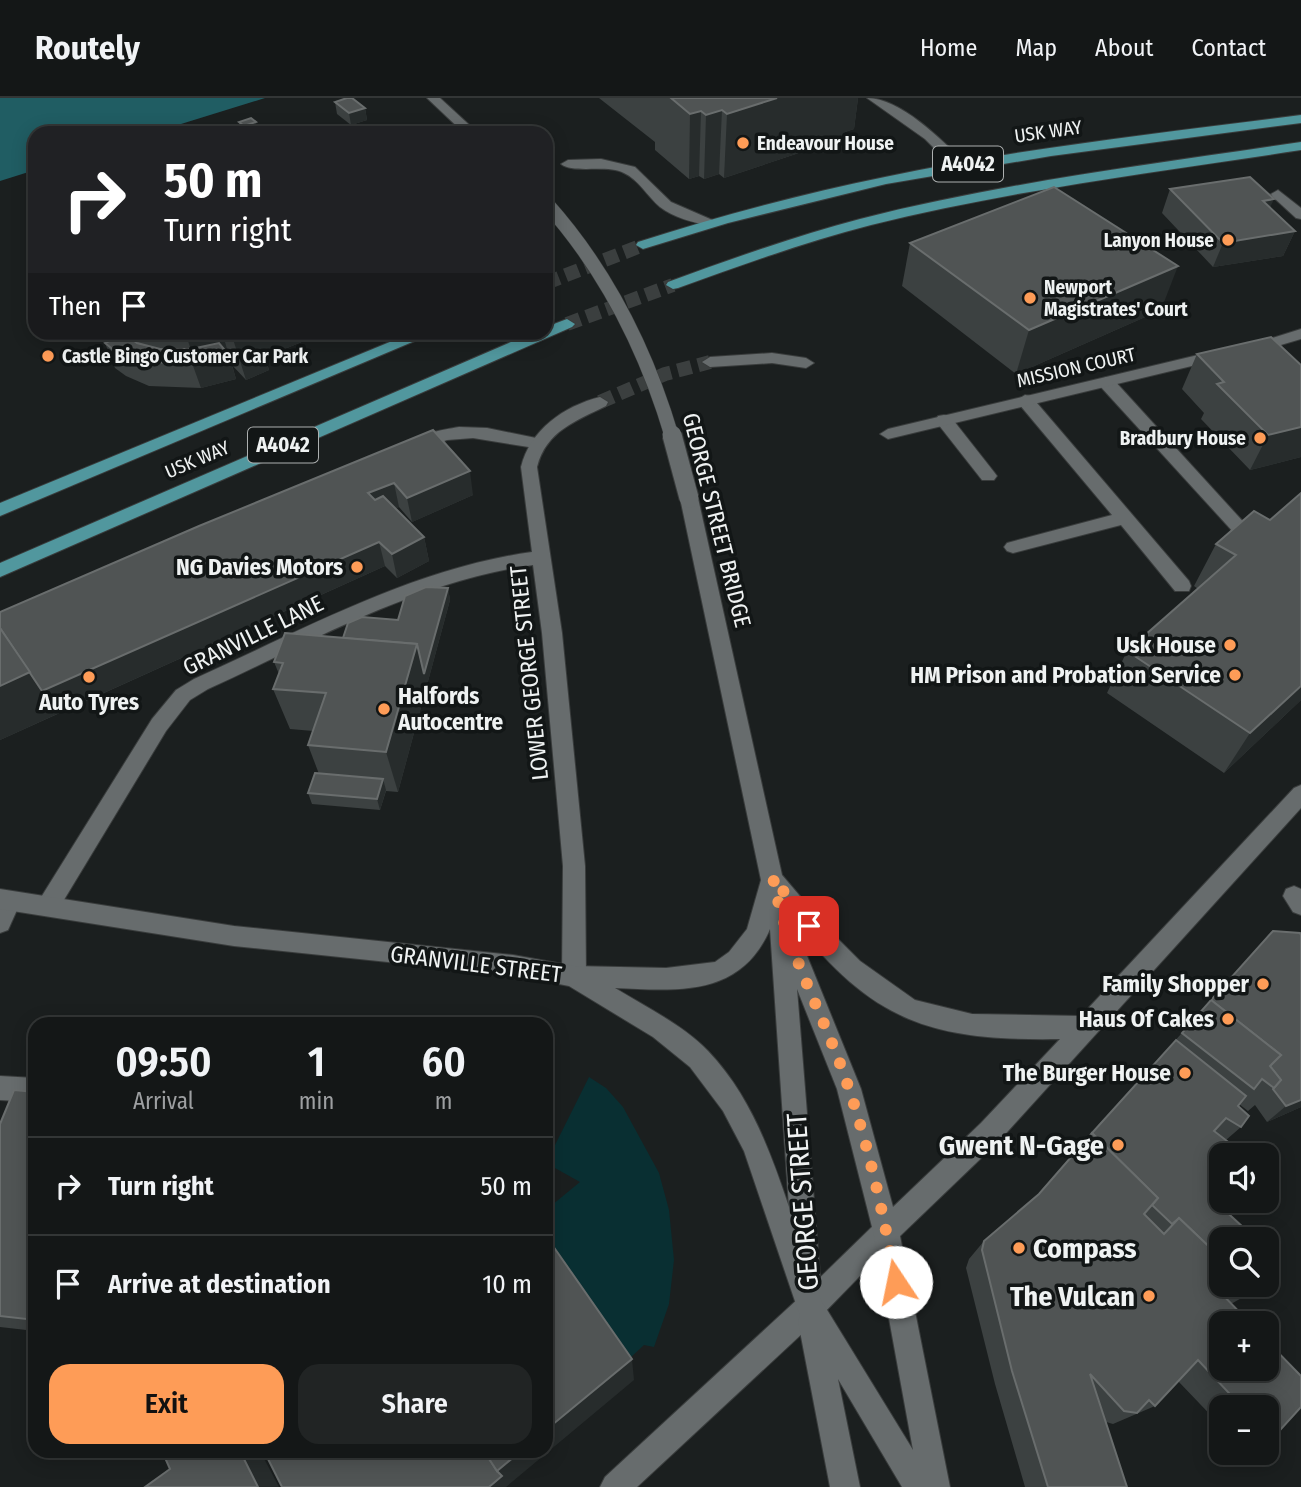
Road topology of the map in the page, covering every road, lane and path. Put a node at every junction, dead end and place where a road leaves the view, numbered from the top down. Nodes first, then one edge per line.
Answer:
1 (433, 98) edge
2 (873, 98) edge
3 (1301, 119) edge
4 (463, 126) edge
5 (1301, 146) edge
6 (568, 164) dead end
7 (959, 165) junction
8 (1278, 194) dead end
9 (553, 211) edge
10 (1301, 215) edge
11 (710, 222) junction
12 (643, 246) tunnel mouth
13 (673, 285) tunnel mouth
14 (567, 324) tunnel mouth
15 (553, 330) edge
16 (1301, 334) edge
17 (410, 340) edge
18 (530, 340) edge
19 (1235, 351) edge
20 (1292, 359) edge
21 (710, 362) tunnel mouth
22 (806, 363) dead end
23 (1107, 382) junction
24 (1025, 400) junction
25 (600, 402) tunnel mouth
26 (944, 420) junction
27 (888, 434) dead end
28 (535, 443) junction
29 (400, 452) edge
30 (988, 476) dead end
31 (0, 510) edge
32 (1125, 518) junction
33 (1242, 531) edge
34 (1013, 547) dead end
35 (542, 557) junction
36 (0, 570) edge
37 (1182, 586) dead end
38 (1301, 794) edge
39 (773, 877) junction
40 (5, 900) edge
41 (48, 906) junction
42 (780, 915) junction
43 (0, 923) edge
44 (574, 976) junction
45 (1088, 1027) junction
46 (0, 1088) edge
47 (28, 1090) edge
48 (886, 1231) junction
49 (810, 1307) junction
50 (615, 1487) edge
51 (845, 1487) edge
52 (919, 1487) edge
53 (935, 1487) edge

1 - 4 street
2 - 7 street
3 - 7 main road, USK WAY / A4042
5 - 13 main road, A4042
6 - 11 street
7 - 11 main road, USK WAY / A4042
8 - 10 street
9 - 39 street, GEORGE STREET BRIDGE, bridge
11 - 12 main road, USK WAY / A4042
14 - 15 main road, USK WAY / A4042
16 - 20 street
17 - 31 main road, USK WAY / A4042
18 - 36 main road, USK WAY / A4042
19 - 23 street, MISSION COURT
21 - 22 street
23 - 24 street, MISSION COURT
23 - 33 street
24 - 26 street, MISSION COURT
24 - 32 street
25 - 28 street
26 - 27 street, MISSION COURT
26 - 30 street
28 - 29 street
28 - 35 street, LOWER GEORGE STREET
32 - 34 street
32 - 37 street
35 - 41 street, GRANVILLE LANE
35 - 44 street, LOWER GEORGE STREET
38 - 45 street
39 - 42 street, GEORGE STREET
39 - 44 street
39 - 45 street
40 - 41 street, GRANVILLE STREET
40 - 43 street
41 - 44 street, GRANVILLE STREET
42 - 48 street, GEORGE STREET
42 - 49 street, GEORGE STREET
44 - 49 street, GRANVILLE STREET
45 - 48 street
46 - 47 street
48 - 49 street
48 - 53 street, GEORGE STREET
49 - 50 street
49 - 51 street, GEORGE STREET
49 - 52 street

